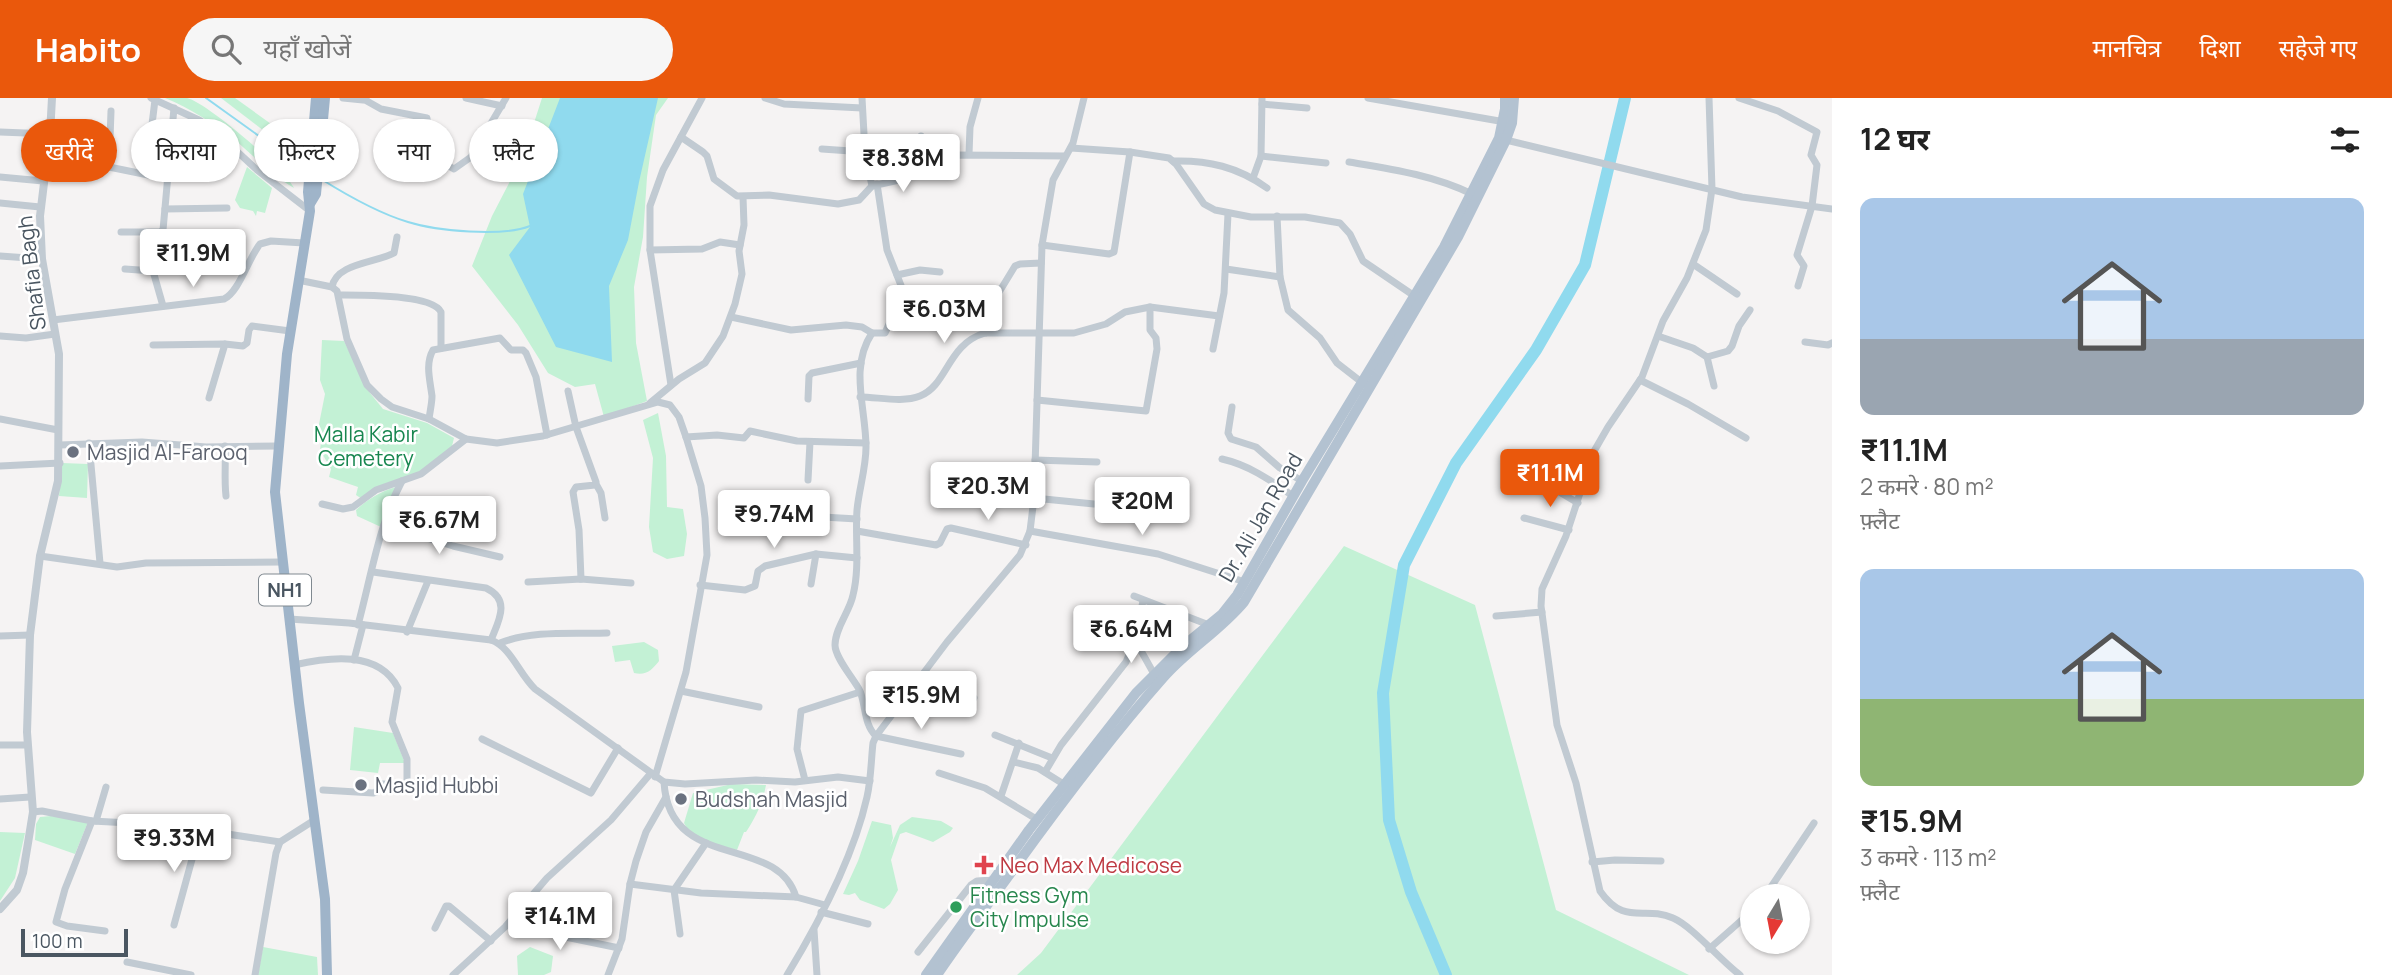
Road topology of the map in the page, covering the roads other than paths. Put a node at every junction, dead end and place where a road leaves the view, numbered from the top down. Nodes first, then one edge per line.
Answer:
1 (52, 98) edge
2 (316, 98) edge
3 (325, 98) edge
4 (343, 98) edge
5 (466, 98) edge
6 (702, 98) edge
7 (765, 98) edge
8 (862, 98) edge
9 (978, 98) edge
10 (1084, 98) edge
11 (1368, 98) edge
12 (1505, 98) edge
13 (1514, 98) edge
14 (1709, 98) edge
15 (1739, 98) edge
16 (153, 99) edge
17 (366, 99) edge
18 (1262, 101) edge
19 (504, 102) edge
20 (174, 108) junction
21 (862, 108) junction
22 (1307, 108) dead end
23 (111, 111) dead end
24 (51, 119) edge
25 (111, 119) edge
26 (151, 119) edge
27 (173, 119) edge
28 (315, 119) edge
29 (322, 119) edge
30 (1507, 122) junction
31 (0, 132) edge
32 (21, 133) edge
33 (921, 136) dead end
34 (681, 137) junction
35 (1506, 141) junction
36 (1071, 148) junction
37 (822, 149) dead end
38 (865, 152) junction
39 (1130, 152) junction
40 (969, 154) junction
41 (1065, 156) junction
42 (1261, 156) junction
43 (1173, 161) junction
44 (1349, 162) dead end
45 (1326, 163) dead end
46 (922, 171) junction
47 (0, 177) edge
48 (1253, 177) junction
49 (21, 179) edge
50 (43, 182) edge
51 (168, 182) edge
52 (313, 182) edge
53 (874, 185) junction
54 (1267, 187) dead end
55 (1712, 189) junction
56 (1472, 194) junction
57 (743, 197) junction
58 (311, 200) junction
59 (0, 203) edge
60 (1812, 206) junction
61 (40, 207) junction
62 (227, 208) dead end
63 (165, 209) junction
64 (1832, 209) edge
65 (1228, 214) junction
66 (1277, 216) junction
67 (121, 232) dead end
68 (397, 237) dead end
69 (304, 243) junction
70 (740, 245) junction
71 (1042, 245) junction
72 (650, 250) junction
73 (0, 256) edge
74 (42, 259) junction
75 (1041, 263) junction
76 (1693, 264) junction
77 (125, 269) dead end
78 (1226, 269) junction
79 (940, 272) dead end
80 (897, 275) junction
81 (1280, 277) junction
82 (298, 280) junction
83 (1798, 286) dead end
84 (332, 287) junction
85 (1737, 294) dead end
86 (339, 295) junction
87 (1413, 295) junction
88 (163, 306) junction
89 (1150, 307) junction
90 (1750, 310) dead end
91 (1219, 316) junction
92 (731, 317) junction
93 (53, 320) junction
94 (290, 331) junction
95 (872, 332) junction
96 (985, 333) junction
97 (55, 334) junction
98 (1038, 334) junction
99 (0, 336) edge
100 (1658, 336) junction
101 (1805, 342) dead end
102 (1832, 343) edge
103 (225, 344) junction
104 (153, 345) dead end
105 (441, 348) junction
106 (1213, 349) dead end
107 (1707, 357) junction
108 (861, 363) junction
109 (1640, 380) junction
110 (1365, 384) junction
111 (671, 385) junction
112 (1714, 386) dead end
113 (568, 391) dead end
114 (860, 397) junction
115 (209, 398) dead end
116 (808, 400) dead end
117 (1037, 400) junction
118 (650, 404) junction
119 (1232, 407) dead end
120 (0, 419) edge
121 (429, 419) junction
122 (576, 427) junction
123 (58, 430) junction
124 (547, 435) junction
125 (687, 437) junction
126 (1746, 438) dead end
127 (466, 439) junction
128 (89, 443) junction
129 (810, 443) junction
130 (866, 443) junction
131 (60, 445) junction
132 (225, 446) junction
133 (278, 446) junction
134 (1222, 459) dead end
135 (1035, 460) junction
136 (1507, 461) dead end
137 (1097, 462) dead end
138 (60, 463) junction
139 (0, 466) edge
140 (808, 480) dead end
141 (402, 481) junction
142 (1302, 481) junction
143 (596, 484) junction
144 (226, 496) dead end
145 (1293, 496) junction
146 (1034, 498) junction
147 (1577, 503) junction
148 (322, 504) dead end
149 (1094, 504) dead end
150 (807, 513) dead end
151 (605, 518) dead end
152 (1524, 518) dead end
153 (857, 519) junction
154 (384, 525) junction
155 (1569, 530) junction
156 (857, 531) junction
157 (1030, 531) junction
158 (1026, 545) junction
159 (816, 554) junction
160 (40, 556) junction
161 (500, 556) dead end
162 (857, 558) junction
163 (282, 562) junction
164 (100, 563) junction
165 (373, 572) junction
166 (581, 579) junction
167 (428, 581) junction
168 (528, 582) dead end
169 (1245, 582) junction
170 (631, 583) dead end
171 (700, 584) junction
172 (811, 584) dead end
173 (1134, 596) dead end
174 (1143, 601) junction
175 (1542, 611) junction
176 (1496, 616) dead end
177 (1078, 618) dead end
178 (289, 620) junction
179 (361, 625) junction
180 (1209, 625) junction
181 (1137, 630) junction
182 (407, 632) junction
183 (607, 632) dead end
184 (30, 635) junction
185 (0, 636) edge
186 (491, 640) junction
187 (1135, 640) junction
188 (500, 643) junction
189 (354, 660) junction
190 (294, 665) junction
191 (1154, 674) junction
192 (918, 680) junction
193 (681, 691) junction
194 (860, 692) junction
195 (974, 698) dead end
196 (759, 707) dead end
197 (995, 734) dead end
198 (876, 736) junction
199 (482, 738) dead end
200 (1019, 743) junction
201 (0, 745) edge
202 (27, 745) junction
203 (618, 748) junction
204 (961, 754) dead end
205 (1052, 758) junction
206 (1014, 762) junction
207 (1045, 772) junction
208 (939, 774) dead end
209 (653, 775) junction
210 (805, 780) junction
211 (870, 781) junction
212 (664, 782) junction
213 (1065, 785) junction
214 (106, 787) dead end
215 (316, 790) junction
216 (1001, 796) junction
217 (30, 797) junction
218 (666, 797) junction
219 (0, 799) edge
220 (33, 812) junction
221 (1038, 820) junction
222 (94, 821) junction
223 (313, 821) junction
224 (1814, 823) dead end
225 (200, 830) junction
226 (280, 842) junction
227 (706, 843) junction
228 (1661, 861) dead end
229 (1592, 862) junction
230 (993, 880) junction
231 (629, 884) junction
232 (1773, 884) edge
233 (674, 890) junction
234 (796, 897) junction
235 (823, 908) junction
236 (0, 909) edge
237 (518, 913) junction
238 (1740, 922) edge
239 (868, 923) dead end
240 (174, 925) dead end
241 (435, 928) dead end
242 (814, 928) junction
243 (105, 931) dead end
244 (680, 934) dead end
245 (491, 940) junction
246 (620, 948) junction
247 (1709, 949) junction
248 (918, 952) dead end
249 (127, 962) dead end
250 (191, 975) edge
251 (255, 975) edge
252 (327, 975) edge
253 (453, 975) edge
254 (608, 975) edge
255 (787, 975) edge
256 (817, 975) edge
257 (926, 975) edge
258 (937, 975) edge
259 (1741, 975) edge

1 - 24 street, Shafia Bagh
2 - 28 highway, NH1
3 - 29 highway, NH1
4 - 17 street
5 - 19 street
6 - 34 street
7 - 21 street
8 - 21 street
9 - 40 street
10 - 36 street
11 - 30 street
12 - 30 main road, Dr. Ali Jan Road
13 - 30 main road, Dr. Ali Jan Road
14 - 55 street
15 - 60 street
16 - 20 street
16 - 26 street
17 - 19 street
18 - 22 street
18 - 42 street
20 - 27 street
20 - 58 street
21 - 38 street
23 - 25 street
30 - 35 main road, Dr. Ali Jan Road
30 - 56 main road, Dr. Ali Jan Road
31 - 32 street
33 - 46 street
34 - 57 street
34 - 72 street
35 - 55 street
35 - 110 main road, Dr. Ali Jan Road
36 - 39 street
36 - 41 street
37 - 38 street
38 - 53 street
39 - 43 street
39 - 71 street
40 - 41 street
40 - 46 street
41 - 71 street
42 - 45 street
42 - 48 street
43 - 48 street
43 - 65 street
44 - 56 street
46 - 53 street
47 - 49 street
48 - 54 street
50 - 61 street, Shafia Bagh
51 - 63 street
52 - 58 highway, NH1
53 - 57 street
53 - 80 street
55 - 60 street
55 - 76 street
56 - 87 main road, Dr. Ali Jan Road
57 - 70 street
58 - 69 highway, NH1
59 - 61 street
60 - 64 street
60 - 83 street
61 - 74 street, Shafia Bagh
62 - 63 street
63 - 67 street
65 - 66 street
65 - 78 street
66 - 81 street
66 - 87 street
68 - 84 street
69 - 82 highway, NH1
69 - 88 street
70 - 72 street
70 - 92 street
71 - 75 street
72 - 111 street
73 - 74 street
74 - 93 street, Shafia Bagh
75 - 96 street
75 - 98 street
76 - 85 street
76 - 100 street
77 - 88 street
78 - 81 street
78 - 91 street
79 - 80 street
80 - 95 street
81 - 110 street
82 - 84 street
82 - 94 highway, NH1
84 - 86 street
86 - 105 street
86 - 121 street
87 - 110 main road, Dr. Ali Jan Road
88 - 93 street
89 - 91 street
89 - 98 street
89 - 117 street
90 - 107 street
91 - 106 street
92 - 95 street
92 - 111 street
93 - 97 street, Shafia Bagh
94 - 103 street
94 - 133 highway, NH1
95 - 108 street
96 - 98 street
96 - 114 street
97 - 99 street
97 - 123 street, Shafia Bagh
98 - 117 street
100 - 107 street
100 - 109 street
101 - 102 street
103 - 104 street
103 - 115 street
105 - 121 street
105 - 124 street
107 - 112 street
108 - 114 street
108 - 116 street
109 - 126 street
109 - 147 street
110 - 142 main road, Dr. Ali Jan Road
110 - 258 main road, Dr. Ali Jan Road
111 - 118 street
113 - 122 street
114 - 130 street
117 - 135 street
118 - 122 street
118 - 125 street
119 - 142 street
120 - 123 street
121 - 127 street
122 - 124 street
122 - 143 street
123 - 131 street, Shafia Bagh
124 - 127 street
125 - 129 street
125 - 171 street
127 - 141 street
128 - 131 street
128 - 132 street
128 - 164 street
129 - 130 street
129 - 140 street
130 - 153 street
131 - 138 street, Shafia Bagh
132 - 133 street
132 - 144 street
133 - 163 highway, NH1
134 - 145 street
135 - 137 street
135 - 146 street
136 - 147 street
138 - 139 street
138 - 160 street, Shafia Bagh
141 - 148 street
141 - 154 street
142 - 145 main road, Dr. Ali Jan Road
143 - 151 street
143 - 166 street
145 - 169 main road, Dr. Ali Jan Road
146 - 149 street
146 - 157 street
147 - 155 street
150 - 153 street
152 - 155 street
153 - 156 street
154 - 161 street
154 - 165 street
155 - 175 street
156 - 158 street
156 - 162 street
157 - 158 street
157 - 169 street
158 - 192 street
159 - 162 street
159 - 171 street
159 - 172 street
160 - 164 street
160 - 184 street, Shafia Bagh
162 - 194 street
163 - 164 street
163 - 178 highway, NH1
165 - 167 street
165 - 179 street
166 - 168 street
166 - 170 street
167 - 182 street
167 - 186 street
169 - 180 main road, Dr. Ali Jan Road
171 - 193 street
173 - 174 street
174 - 180 street
174 - 181 street
175 - 176 street
175 - 229 street
177 - 181 street
178 - 179 street
178 - 190 highway, NH1
179 - 182 street
179 - 189 street
180 - 191 main road, Dr. Ali Jan Road
181 - 187 street
182 - 186 street
183 - 188 street
184 - 185 street
184 - 202 street, Shafia Bagh
186 - 188 street
187 - 191 street
187 - 205 street
188 - 203 street
189 - 190 street
189 - 215 street
190 - 215 highway, NH1
191 - 213 main road, Dr. Ali Jan Road
192 - 195 street
192 - 198 street
193 - 196 street
193 - 209 street
194 - 198 street
194 - 210 street
197 - 200 street
198 - 204 street
198 - 211 street
199 - 203 street
200 - 205 street
200 - 206 street
201 - 202 street
202 - 217 street, Shafia Bagh
203 - 209 street
205 - 207 street
206 - 207 street
206 - 216 street
207 - 213 street
208 - 216 street
209 - 212 street
209 - 237 street
210 - 211 street
210 - 212 street
211 - 235 street
212 - 218 street
213 - 221 main road, Dr. Ali Jan Road
214 - 222 street
215 - 223 highway, NH1
216 - 221 street
217 - 219 street
217 - 220 street, Shafia Bagh
218 - 227 street
218 - 231 street
220 - 222 street
220 - 236 street
221 - 230 main road, Dr. Ali Jan Road
222 - 225 street
222 - 243 street
223 - 226 street
223 - 252 highway, NH1
224 - 232 street
225 - 226 street
225 - 240 street
226 - 251 street
227 - 233 street
227 - 234 street
228 - 229 street
229 - 247 street
230 - 248 street
230 - 257 main road, Dr. Ali Jan Road
231 - 233 street
231 - 246 street
233 - 234 street
233 - 244 street
234 - 235 street
235 - 239 street
235 - 242 street
237 - 245 street
237 - 246 street
238 - 247 street
241 - 245 street
242 - 255 street
242 - 256 street
245 - 253 street
246 - 254 street
247 - 259 street
249 - 250 street

